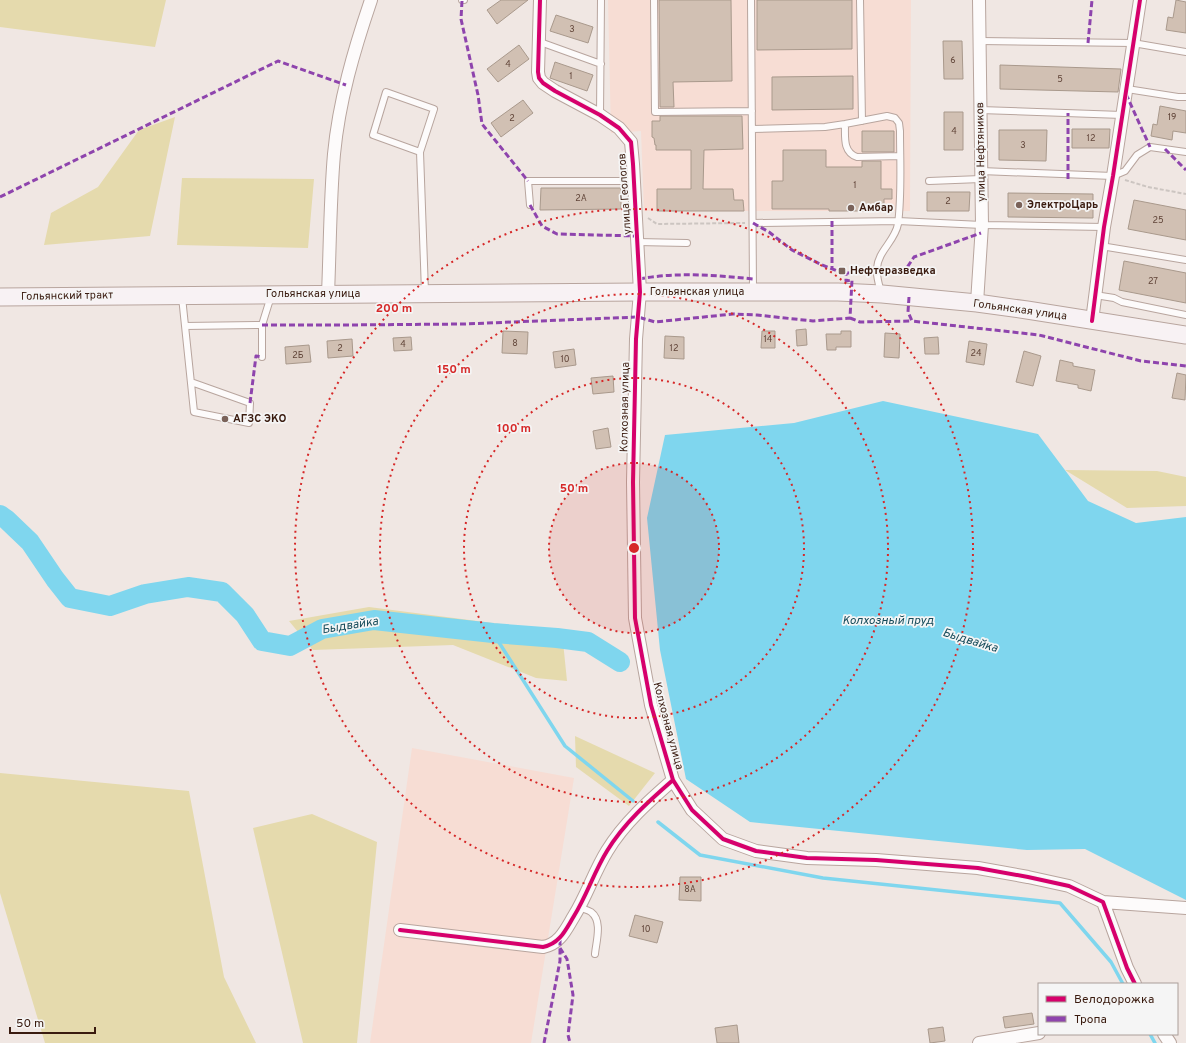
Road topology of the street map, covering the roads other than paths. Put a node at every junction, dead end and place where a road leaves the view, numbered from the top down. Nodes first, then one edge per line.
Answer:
1 (371, 0) edge
2 (540, 0) edge
3 (601, 0) edge
4 (654, 0) edge
5 (751, 0) edge
6 (860, 0) edge
7 (980, 0) edge
8 (1140, 0) edge
9 (980, 41) junction
10 (540, 42) junction
11 (1134, 43) junction
12 (1186, 52) edge
13 (601, 64) junction
14 (1127, 89) junction
15 (1186, 96) edge
16 (980, 110) junction
17 (752, 111) junction
18 (600, 114) junction
19 (1122, 115) junction
20 (862, 122) junction
21 (845, 124) junction
22 (752, 129) junction
23 (420, 152) junction
24 (1186, 152) edge
25 (900, 156) junction
26 (981, 175) junction
27 (1113, 176) junction
28 (634, 181) junction
29 (929, 181) dead end
30 (530, 205) dead end
31 (898, 220) junction
32 (752, 223) junction
33 (982, 225) junction
34 (1104, 227) junction
35 (637, 242) junction
36 (687, 243) dead end
37 (1101, 246) junction
38 (1186, 260) edge
39 (640, 292) junction
40 (753, 292) junction
41 (425, 293) junction
42 (271, 294) junction
43 (328, 294) junction
44 (882, 294) junction
45 (182, 295) junction
46 (1095, 295) junction
47 (134, 296) joint
48 (0, 297) edge
49 (977, 303) junction
50 (1186, 315) edge
51 (1092, 321) junction
52 (262, 325) junction
53 (185, 326) junction
54 (1186, 335) edge
55 (262, 357) dead end
56 (191, 382) junction
57 (673, 780) junction
58 (1103, 902) junction
59 (580, 907) junction
60 (1186, 908) edge
61 (400, 930) dead end
62 (595, 954) dead end
63 (1134, 983) edge
64 (1038, 1033) edge
65 (978, 1043) edge

1 - 43 street
2 - 10 street, улица Геологов
3 - 13 lane
4 - 17 lane
5 - 17 lane
6 - 20 lane
7 - 9 street, улица Нефтяников
8 - 11 street
9 - 11 lane
9 - 16 street, улица Нефтяников
10 - 13 lane
10 - 18 street, улица Геологов
11 - 12 lane
11 - 14 street
13 - 18 lane
14 - 15 lane
14 - 19 street
16 - 19 lane
16 - 26 street, улица Нефтяников
17 - 22 lane
18 - 28 street, улица Геологов
19 - 27 street
20 - 21 lane
20 - 25 lane
21 - 22 lane
21 - 25 lane
22 - 32 lane
23 - 23 lane
23 - 41 lane
24 - 27 lane
25 - 31 lane
26 - 27 lane
26 - 29 lane
26 - 33 street, улица Нефтяников
27 - 34 street
28 - 30 lane
28 - 35 street, улица Геологов
31 - 32 lane
31 - 33 lane
31 - 44 lane
32 - 40 lane
33 - 34 lane
33 - 49 street, улица Нефтяников
34 - 37 street
35 - 36 lane
35 - 39 street, улица Геологов
37 - 38 lane
37 - 46 street
39 - 40 main road, Гольянская улица
39 - 41 main road, Гольянская улица
39 - 57 street, Колхозная улица
40 - 44 main road, Гольянская улица
41 - 43 main road, Гольянская улица
42 - 43 main road, Гольянская улица
42 - 45 main road, Гольянская улица
42 - 52 lane
44 - 49 main road, Гольянская улица
45 - 47 main road, Гольянская улица
45 - 53 lane
46 - 50 lane
46 - 51 street
47 - 48 main road, Гольянский тракт
49 - 51 main road, Гольянская улица
51 - 54 main road, Гольянская улица
52 - 53 lane
52 - 55 lane
53 - 56 lane
56 - 56 lane
57 - 58 street, Колхозная улица
57 - 59 street
58 - 60 street
58 - 63 street
59 - 61 street
59 - 62 lane
64 - 65 street

